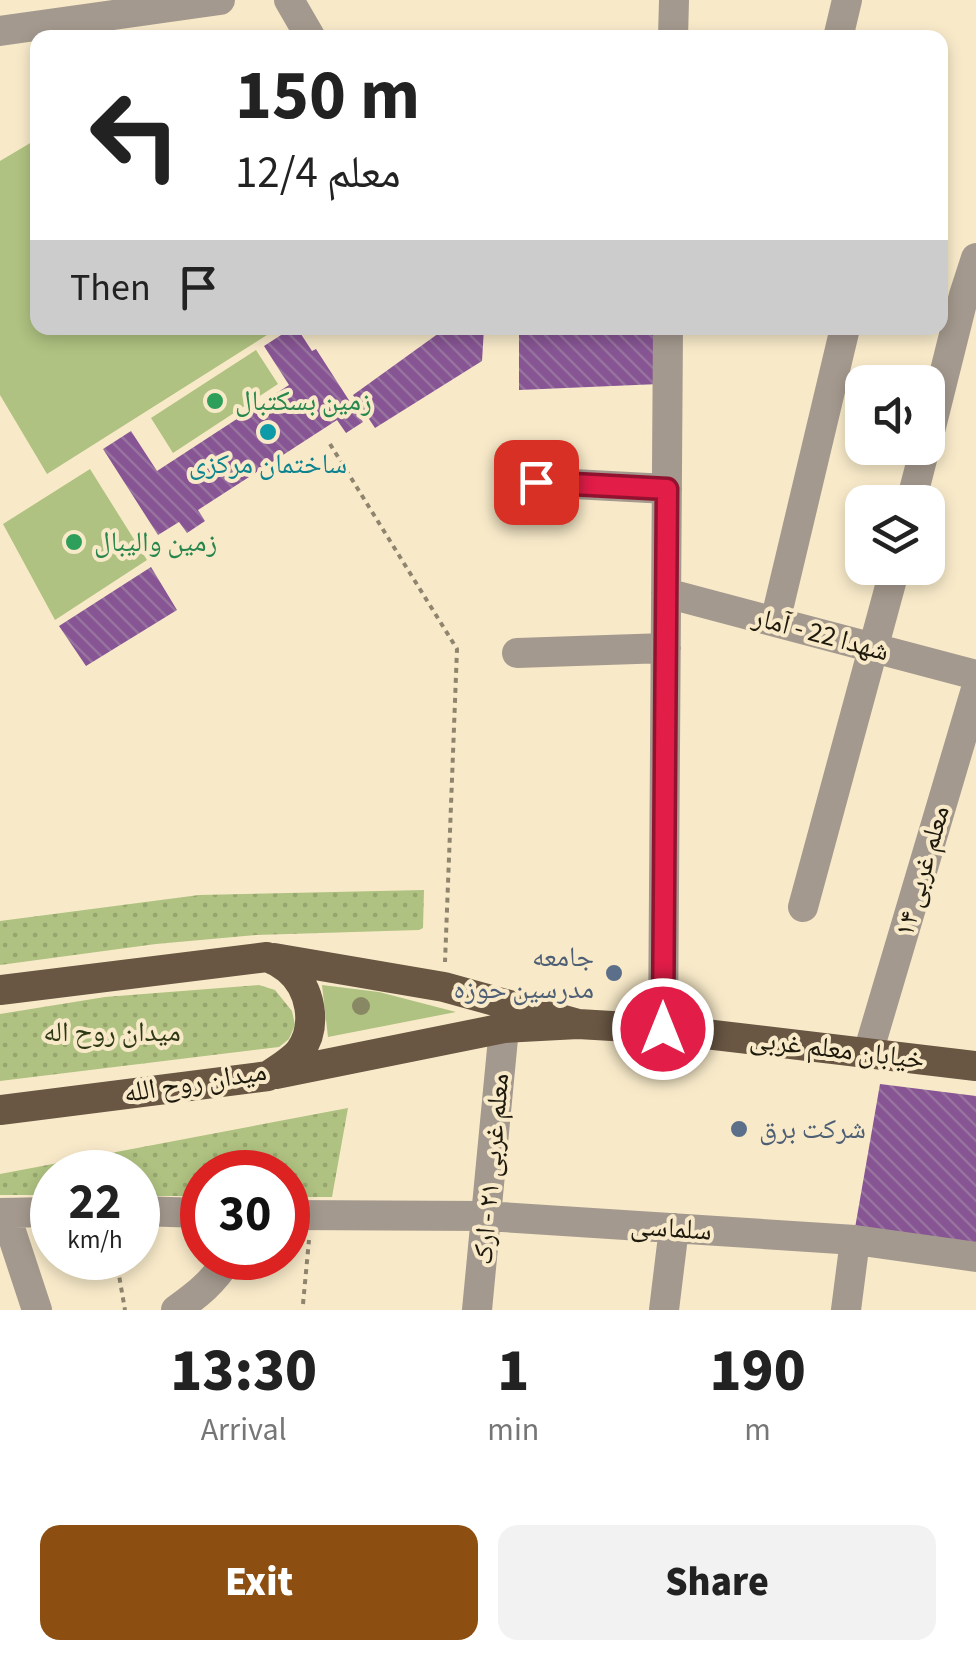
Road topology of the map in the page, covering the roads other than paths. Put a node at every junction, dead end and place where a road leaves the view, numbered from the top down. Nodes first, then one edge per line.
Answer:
1 (220, 0) edge
2 (289, 0) edge
3 (674, 0) edge
4 (848, 0) edge
5 (0, 30) edge
6 (306, 30) edge
7 (674, 30) edge
8 (840, 30) edge
9 (976, 258) edge
10 (960, 294) edge
11 (668, 335) edge
12 (843, 335) edge
13 (944, 365) edge
14 (536, 482) dead end
15 (667, 489) junction
16 (891, 585) edge
17 (666, 593) junction
18 (775, 622) junction
19 (666, 648) junction
20 (874, 648) junction
21 (517, 653) dead end
22 (976, 675) edge
23 (976, 689) edge
24 (803, 907) dead end
25 (267, 957) junction
26 (0, 990) edge
27 (578, 1024) junction
28 (504, 1028) junction
29 (663, 1029) junction
30 (868, 1052) junction
31 (976, 1066) edge
32 (268, 1076) junction
33 (0, 1110) edge
34 (30, 1212) edge
35 (2, 1213) edge
36 (310, 1215) edge
37 (486, 1216) junction
38 (674, 1228) junction
39 (855, 1240) junction
40 (976, 1257) edge
41 (211, 1280) edge
42 (37, 1310) edge
43 (176, 1310) edge
44 (477, 1310) edge
45 (664, 1310) edge
46 (846, 1310) edge

1 - 5 street
2 - 6 street
3 - 7 street
4 - 8 street
9 - 10 street
10 - 13 street
11 - 15 street
12 - 18 street
14 - 15 street
15 - 17 street
16 - 20 street
17 - 18 street, شهدا 22 - آمار
17 - 19 street
18 - 20 street, شهدا 22 - آمار
19 - 21 street
19 - 29 street
20 - 22 street, شهدا 22 - آمار
20 - 24 street
23 - 30 street, معلم غربی ۱۴
25 - 26 main road
25 - 27 main road, خیابان معلم غربی
25 - 32 main road, میدان روح الله
27 - 28 main road, خیابان معلم غربی
27 - 29 main road, خیابان معلم غربی
28 - 32 main road, خیابان معلم غربی
28 - 37 street, معلم غربی ۲۱ - ارک
29 - 30 main road, خیابان معلم غربی
30 - 31 main road, خیابان معلم غربی
32 - 33 main road, میدان روح الله
34 - 35 street
35 - 42 street
36 - 37 street, سلماسی
37 - 38 street, سلماسی
37 - 44 street, معلم غربی ۲۱ - ارک
38 - 39 street, سلماسی
38 - 45 street
39 - 40 street, سلماسی
39 - 46 street
41 - 43 street

